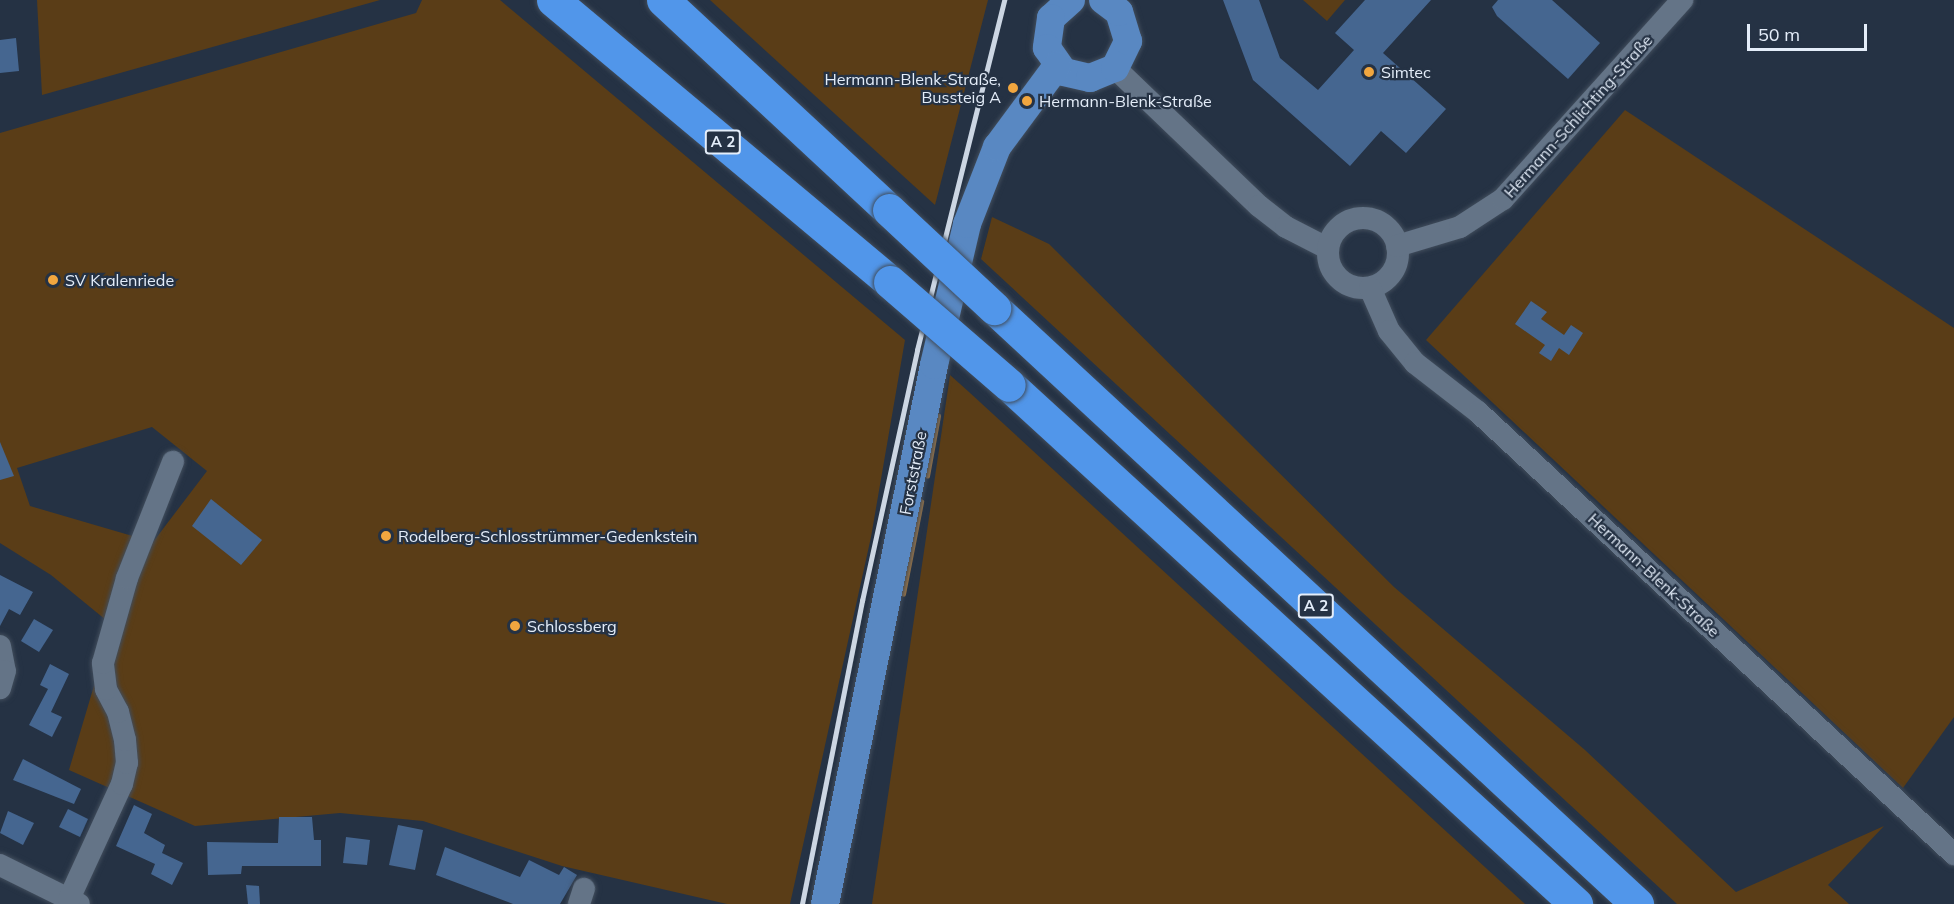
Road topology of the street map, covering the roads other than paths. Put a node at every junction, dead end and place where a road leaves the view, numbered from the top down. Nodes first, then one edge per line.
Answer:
1 (553, 0) edge
2 (663, 0) edge
3 (1071, 0) edge
4 (1103, 0) edge
5 (1682, 0) edge
6 (1057, 66) junction
7 (1114, 68) junction
8 (1397, 246) junction
9 (1327, 248) junction
10 (1370, 288) junction
11 (173, 462) dead end
12 (0, 646) edge
13 (0, 688) edge
14 (1954, 854) edge
15 (0, 865) edge
16 (74, 901) edge
17 (825, 904) edge
18 (1576, 904) edge
19 (1637, 904) edge

1 - 18 highway, A 2, bridge
2 - 19 highway, A 2, bridge
3 - 6 main road
4 - 7 main road
5 - 8 street, Hermann-Schlichting-Straße
6 - 7 main road
6 - 17 main road, Forststraße
7 - 9 street
8 - 9 street
8 - 10 street
9 - 10 street
10 - 14 street, Hermann-Blenk-Straße
11 - 16 street
12 - 13 street
15 - 16 street

